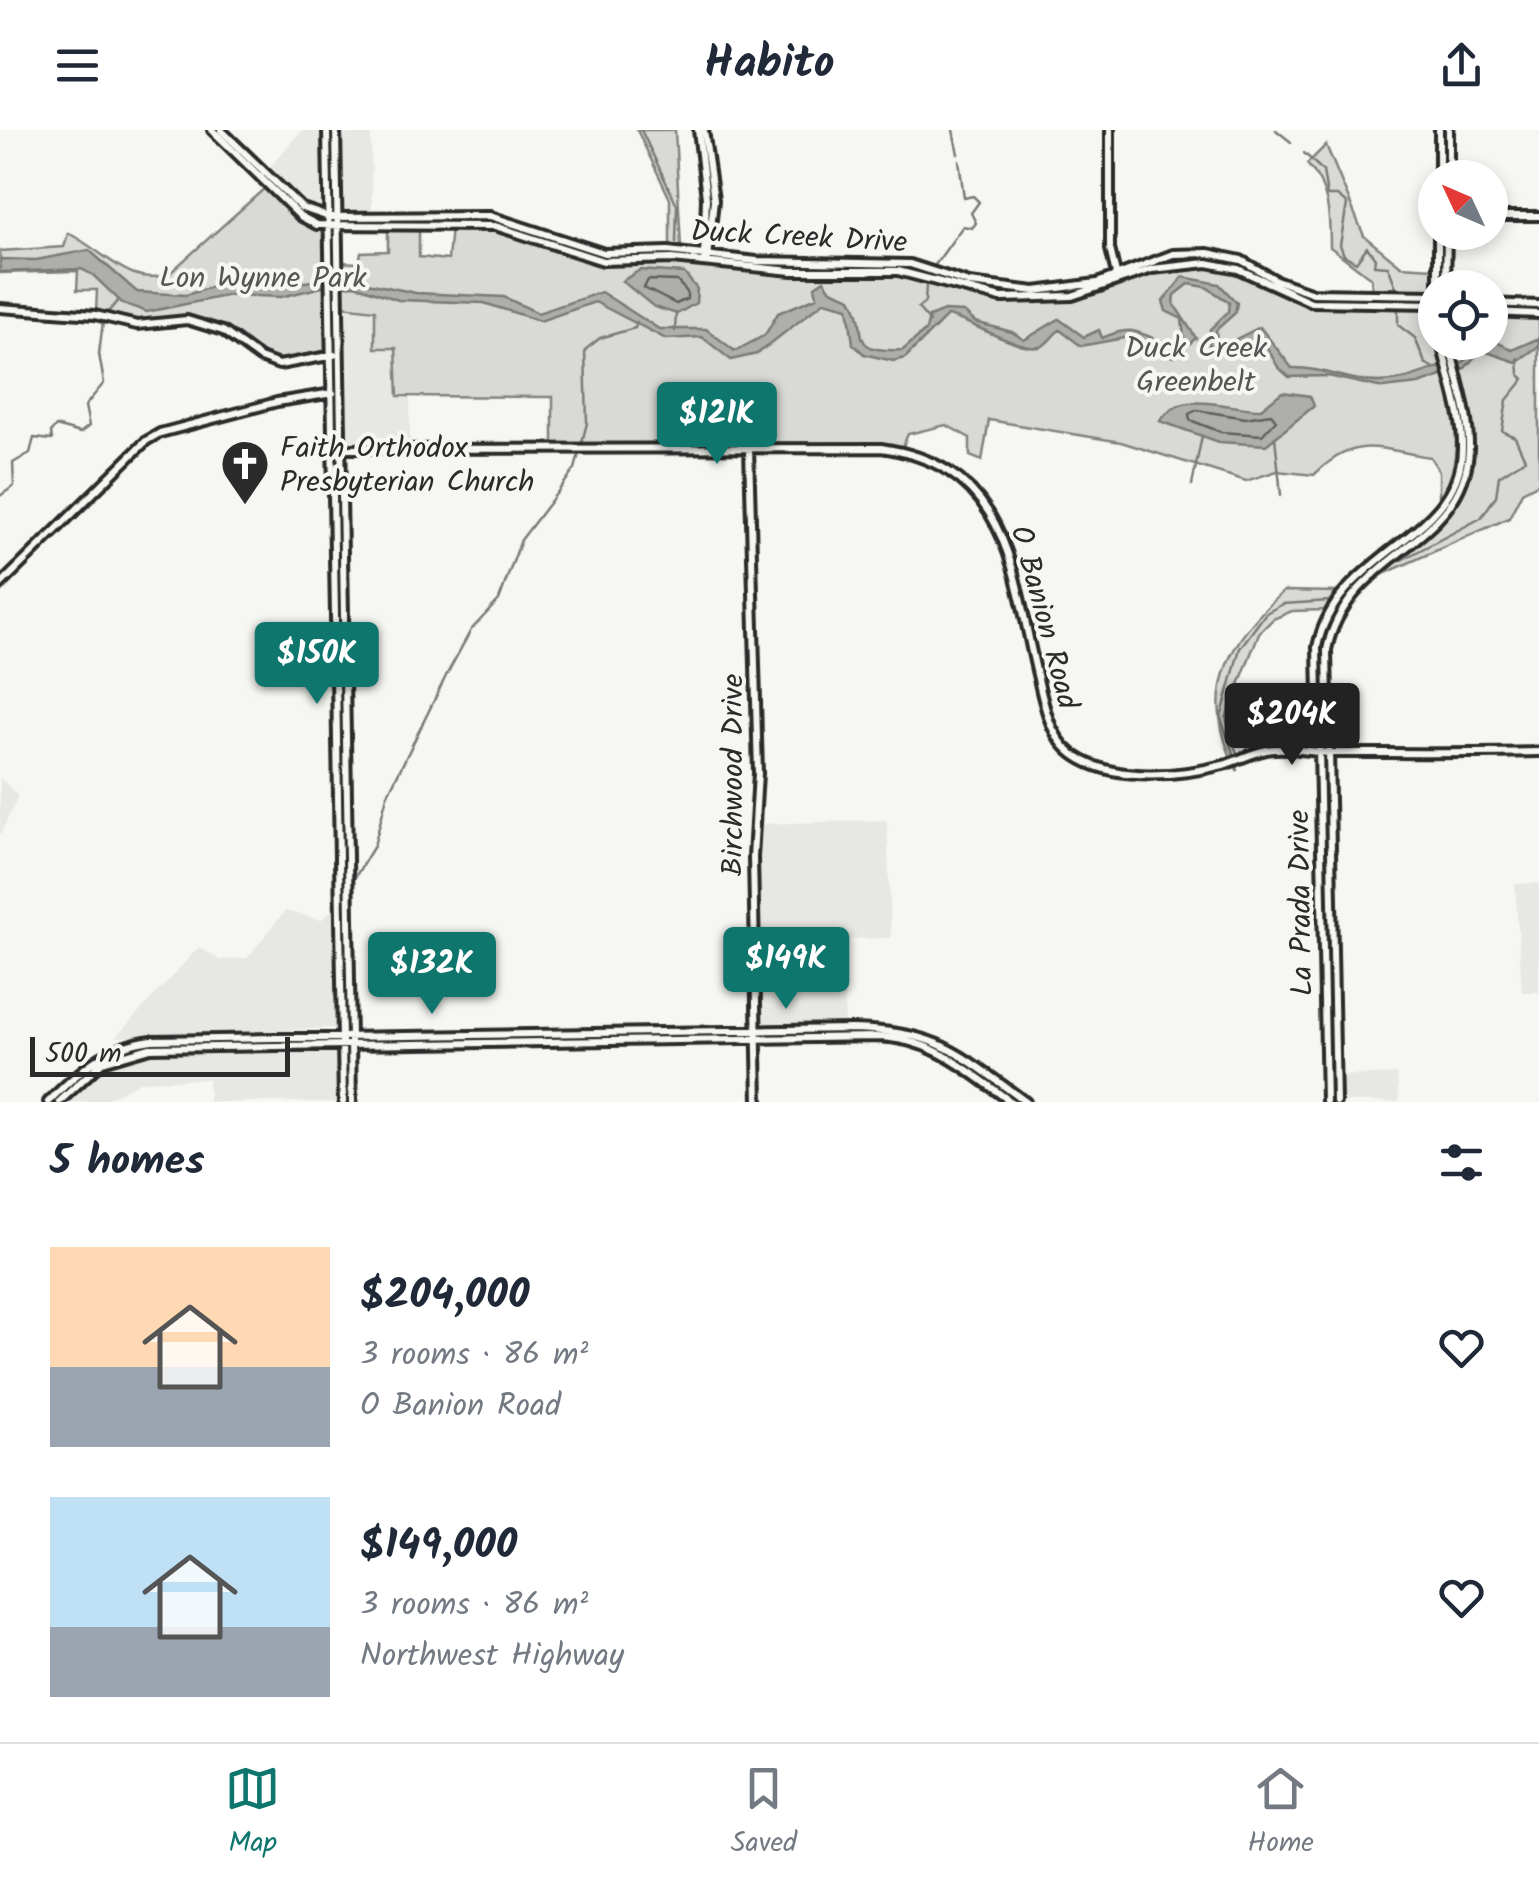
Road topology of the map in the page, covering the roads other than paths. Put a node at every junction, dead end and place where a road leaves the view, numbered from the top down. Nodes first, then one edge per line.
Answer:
1 (212, 130) edge
2 (221, 130) edge
3 (327, 130) edge
4 (336, 130) edge
5 (701, 130) edge
6 (1110, 130) edge
7 (1439, 130) edge
8 (1449, 130) edge
9 (1438, 160) edge
10 (1449, 160) edge
11 (254, 170) junction
12 (273, 180) junction
13 (287, 198) junction
14 (1508, 216) edge
15 (1539, 216) edge
16 (334, 222) junction
17 (319, 225) junction
18 (330, 236) junction
19 (1166, 256) junction
20 (706, 258) junction
21 (1168, 266) junction
22 (334, 267) junction
23 (1118, 279) junction
24 (1418, 295) edge
25 (1418, 304) edge
26 (1508, 304) edge
27 (1539, 305) edge
28 (0, 308) edge
29 (1508, 313) edge
30 (1539, 314) edge
31 (335, 355) junction
32 (1448, 360) edge
33 (336, 393) junction
34 (336, 449) junction
35 (749, 449) junction
36 (0, 585) edge
37 (1539, 752) edge
38 (1324, 753) junction
39 (342, 853) junction
40 (339, 945) junction
41 (339, 968) junction
42 (349, 968) junction
43 (350, 978) junction
44 (756, 1034) junction
45 (201, 1039) junction
46 (260, 1042) junction
47 (346, 1042) junction
48 (203, 1048) junction
49 (81, 1074) junction
50 (1326, 1099) edge
51 (1335, 1099) edge
52 (48, 1102) edge
53 (59, 1102) edge
54 (343, 1102) edge
55 (352, 1102) edge
56 (758, 1102) edge
57 (1011, 1102) edge
58 (1026, 1102) edge

1 - 11 main road
2 - 12 main road
3 - 16 main road
4 - 16 main road
5 - 20 main road
6 - 23 main road
7 - 9 main road
8 - 10 main road
11 - 12 main road
11 - 13 main road
12 - 13 main road
13 - 16 main road
13 - 17 main road
14 - 15 main road
16 - 17 main road, Duck Creek Drive
16 - 18 main road
16 - 20 main road, Duck Creek Drive
16 - 22 main road
17 - 18 main road
18 - 22 main road
19 - 21 main road
19 - 23 main road, Duck Creek Drive
19 - 24 main road, Duck Creek Drive
20 - 23 main road, Duck Creek Drive
21 - 23 main road, Duck Creek Drive
21 - 25 main road, Duck Creek Drive
22 - 31 main road
26 - 27 main road
28 - 31 main road
29 - 30 main road
31 - 33 main road
32 - 38 main road, La Prada Drive
33 - 34 main road
33 - 36 main road
34 - 35 main road, O Banion Road
34 - 39 main road
35 - 38 main road, O Banion Road
35 - 44 main road, Birchwood Drive
37 - 38 main road, O Banion Road
38 - 50 main road, La Prada Drive
38 - 51 main road, La Prada Drive
39 - 40 main road
39 - 42 main road
40 - 41 main road
40 - 42 main road
41 - 43 main road
41 - 47 main road
42 - 43 main road
43 - 47 main road
44 - 47 main road
44 - 56 main road, Birchwood Drive
44 - 57 main road
44 - 58 main road
45 - 46 main road
45 - 48 main road
45 - 49 main road
46 - 47 main road
46 - 48 main road
47 - 54 main road
47 - 55 main road
48 - 49 main road
49 - 52 main road
49 - 53 main road
50 - 51 main road

